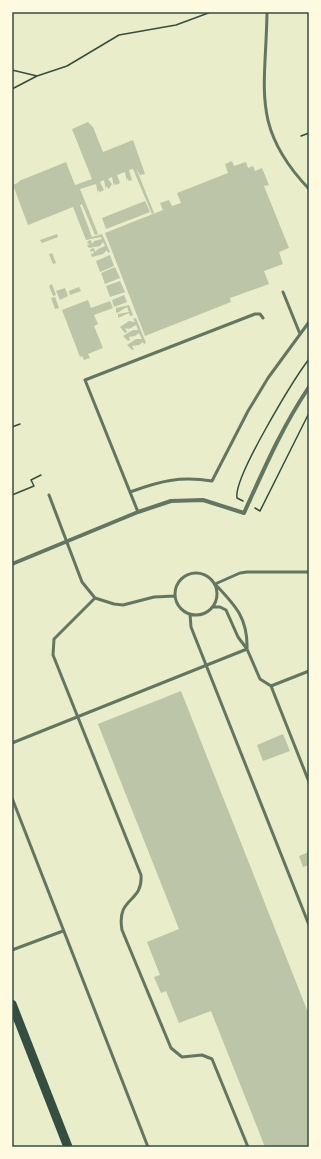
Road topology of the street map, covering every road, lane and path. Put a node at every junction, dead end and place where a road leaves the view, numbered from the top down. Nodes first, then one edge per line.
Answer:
1 (211, 12) edge
2 (267, 12) edge
3 (12, 70) edge
4 (37, 76) junction
5 (12, 89) edge
6 (309, 133) edge
7 (301, 136) dead end
8 (309, 189) edge
9 (284, 292) dead end
10 (263, 318) dead end
11 (309, 322) edge
12 (300, 334) junction
13 (309, 359) edge
14 (309, 387) edge
15 (309, 413) edge
16 (20, 424) dead end
17 (12, 427) edge
18 (40, 475) dead end
19 (130, 492) junction
20 (12, 495) edge
21 (48, 495) dead end
22 (237, 498) dead end
23 (260, 511) dead end
24 (138, 512) junction
25 (68, 542) junction
26 (12, 564) edge
27 (309, 572) edge
28 (215, 584) junction
29 (175, 596) junction
30 (94, 598) junction
31 (212, 607) junction
32 (190, 614) junction
33 (247, 649) junction
34 (206, 665) junction
35 (309, 671) edge
36 (271, 686) junction
37 (77, 717) junction
38 (12, 743) edge
39 (309, 782) edge
40 (12, 798) edge
41 (309, 925) edge
42 (63, 931) junction
43 (12, 950) edge
44 (12, 1004) edge
45 (68, 1147) edge
46 (148, 1147) edge
47 (248, 1147) edge

1 - 4 path
2 - 8 lane
3 - 4 path
4 - 5 path
6 - 7 path
9 - 12 lane
10 - 19 lane
11 - 12 lane
12 - 19 lane
13 - 22 path
14 - 24 street
15 - 23 path
16 - 17 path
18 - 20 path
19 - 24 lane
21 - 25 lane
24 - 25 street
25 - 26 street
25 - 30 lane
27 - 28 lane
28 - 29 lane
28 - 31 lane
28 - 33 lane
29 - 30 lane
29 - 32 lane
30 - 37 lane
31 - 32 lane
31 - 33 lane
32 - 34 lane
33 - 34 lane
33 - 36 lane
34 - 37 lane
34 - 41 lane
35 - 36 lane
36 - 39 lane
37 - 38 lane
37 - 47 lane
40 - 42 lane
42 - 43 lane
42 - 46 lane
44 - 45 main road

